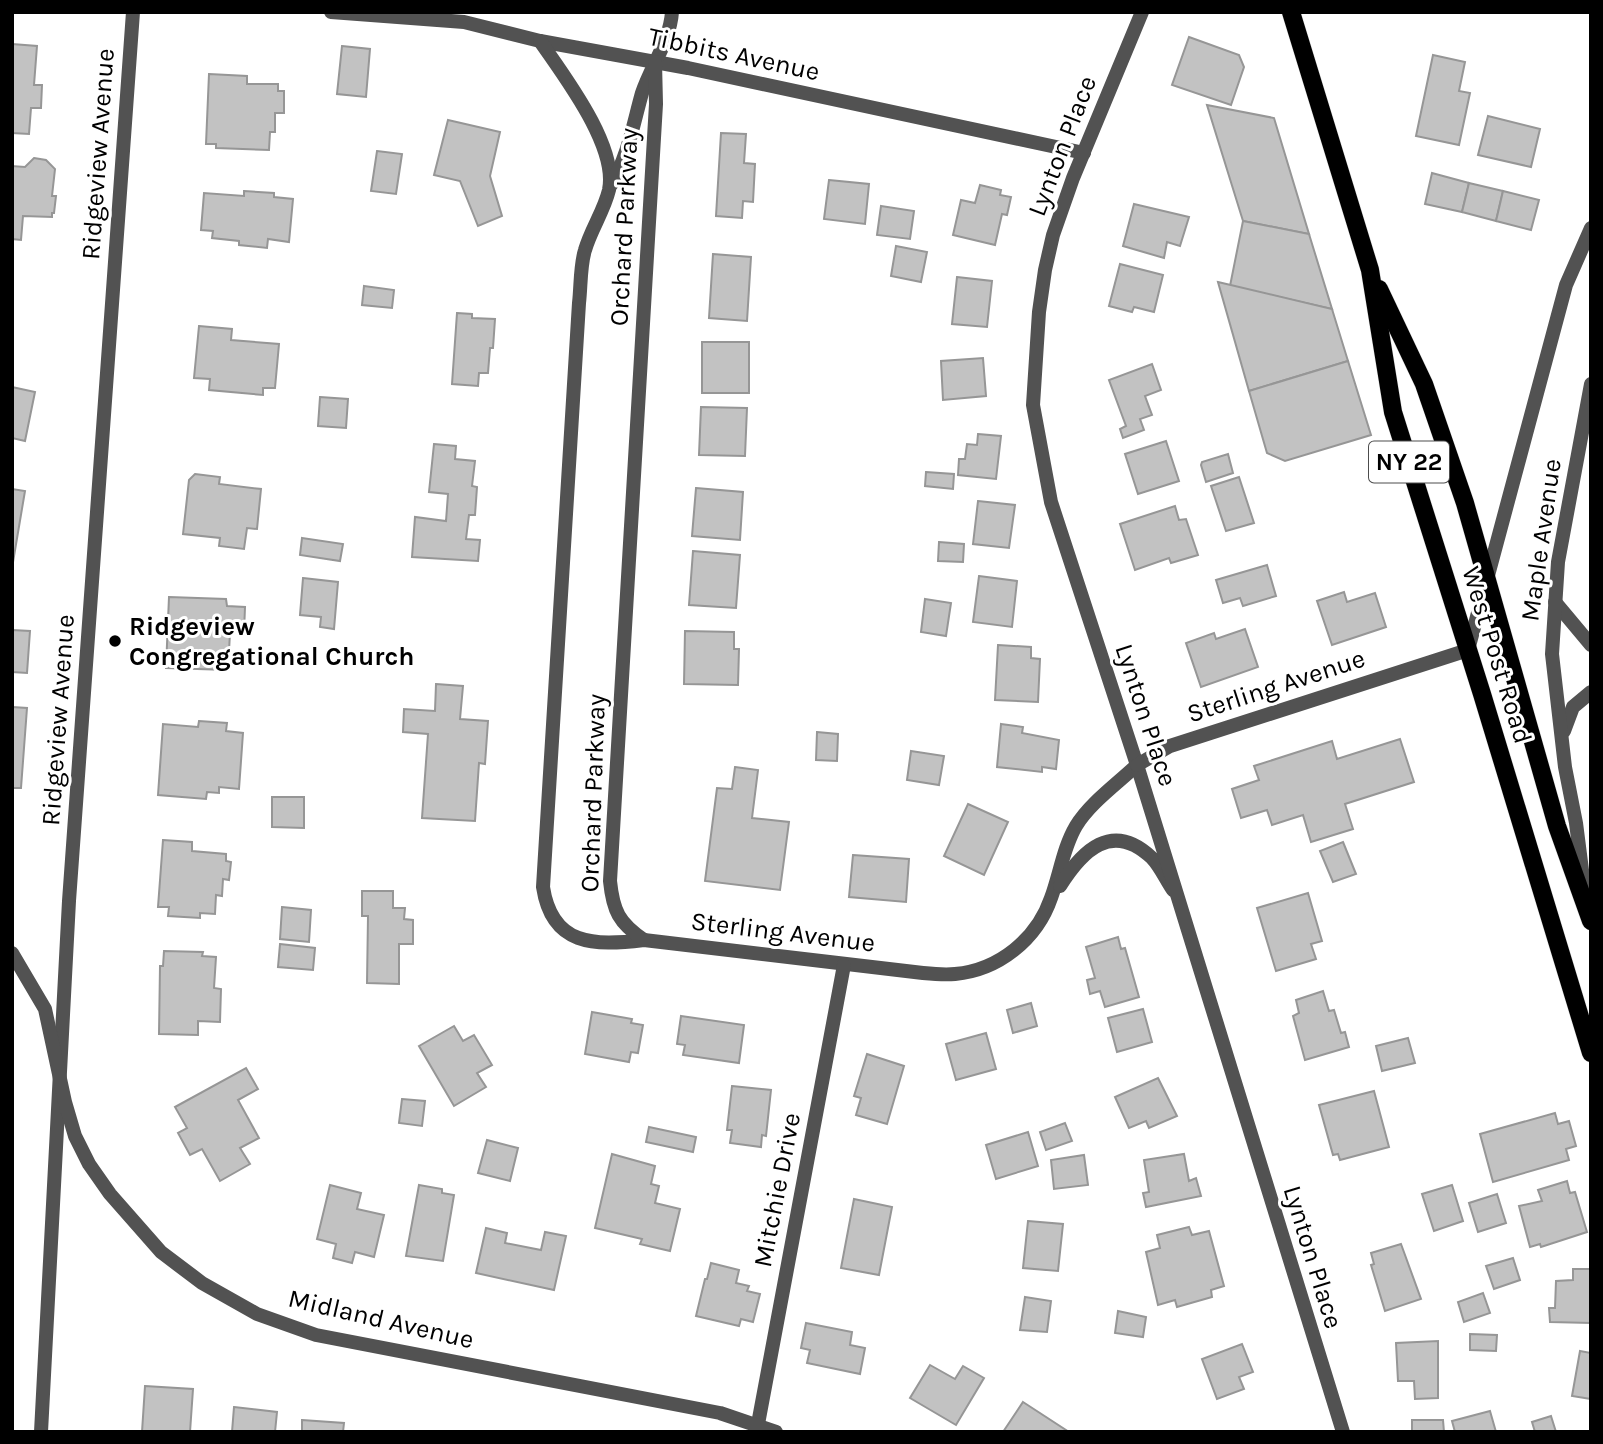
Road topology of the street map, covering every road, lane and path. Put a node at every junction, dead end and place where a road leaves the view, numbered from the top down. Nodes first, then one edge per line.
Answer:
1 (133, 12) edge
2 (331, 12) edge
3 (671, 12) edge
4 (1142, 12) edge
5 (1291, 12) edge
6 (540, 41) junction
7 (655, 62) junction
8 (1084, 153) junction
9 (609, 189) junction
10 (1591, 228) edge
11 (1370, 270) junction
12 (1591, 384) edge
13 (1487, 579) junction
14 (1555, 602) junction
15 (1591, 645) edge
16 (1468, 650) junction
17 (1591, 692) edge
18 (1562, 739) junction
19 (1137, 765) junction
20 (1177, 895) junction
21 (1051, 899) junction
22 (1589, 917) edge
23 (644, 940) junction
24 (12, 953) edge
25 (844, 965) junction
26 (1591, 1053) edge
27 (61, 1078) junction
28 (758, 1424) junction
29 (41, 1432) edge
30 (776, 1432) edge
31 (1343, 1432) edge

1 - 27 street, Ridgeview Avenue
2 - 6 street, Tibbits Avenue
3 - 7 street
4 - 8 street, Lynton Place
5 - 11 main road, West Post Road / NY 22
6 - 7 street, Tibbits Avenue
6 - 9 street, Orchard Parkway
7 - 8 street, Tibbits Avenue
7 - 9 street, Orchard Parkway
7 - 23 street, Orchard Parkway
8 - 19 street, Lynton Place
9 - 23 street, Orchard Parkway
10 - 13 street, Maple Avenue
11 - 13 main road, West Post Road / NY 22
11 - 16 main road, West Post Road / NY 22
12 - 14 street, Maple Avenue
13 - 16 street, Maple Avenue
13 - 22 main road, West Post Road / NY 22
14 - 15 street
14 - 18 street, Maple Avenue
16 - 19 street, Sterling Avenue
16 - 26 main road, West Post Road / NY 22
17 - 18 street
18 - 22 street, Maple Avenue
19 - 20 street, Lynton Place
19 - 21 street, Sterling Avenue
20 - 21 street, Sterling Avenue
20 - 31 street, Lynton Place
21 - 25 street, Sterling Avenue
23 - 25 street, Sterling Avenue
24 - 27 street, Midland Avenue
25 - 28 street, Mitchie Drive
27 - 28 street, Midland Avenue
27 - 29 street, Ridgeview Avenue
28 - 30 street, Midland Avenue

